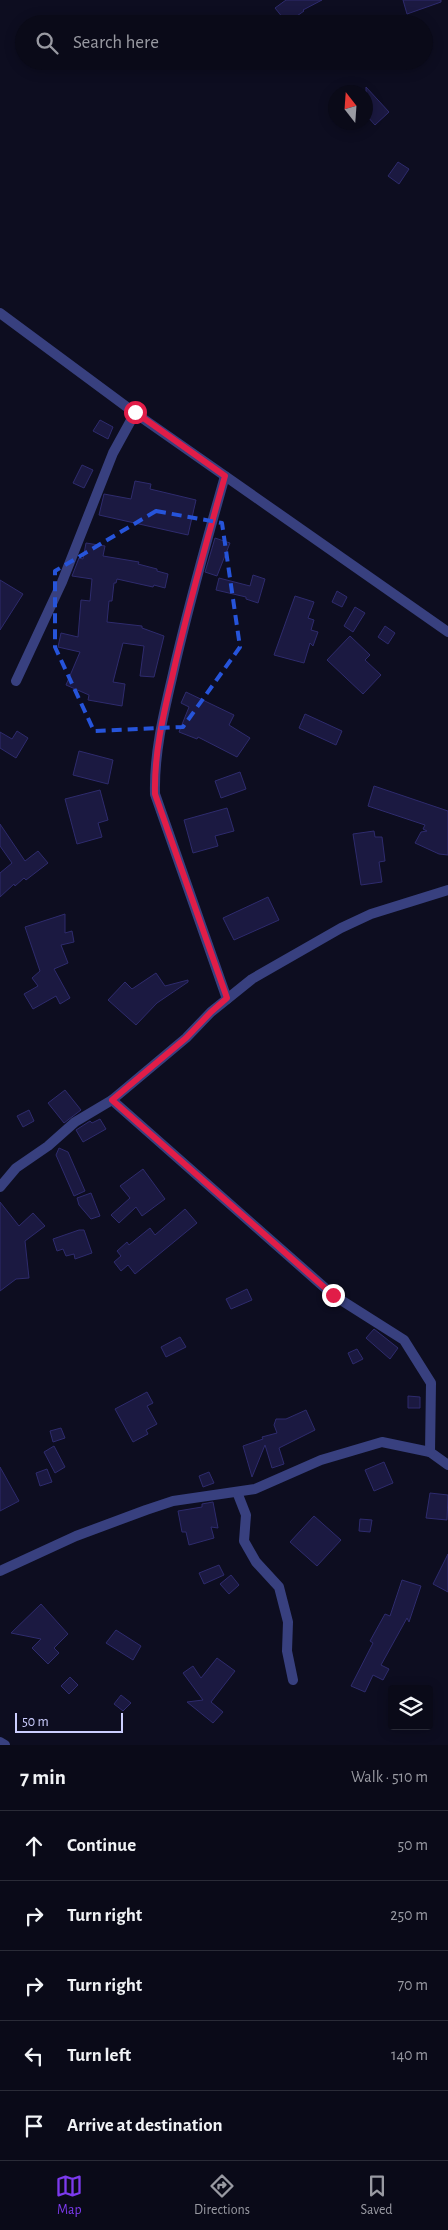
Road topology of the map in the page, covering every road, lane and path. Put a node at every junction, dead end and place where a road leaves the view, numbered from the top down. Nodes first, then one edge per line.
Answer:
1 (0, 313) edge
2 (135, 412) junction
3 (225, 476) junction
4 (448, 632) edge
5 (16, 681) dead end
6 (448, 890) edge
7 (227, 998) junction
8 (112, 1100) junction
9 (0, 1187) edge
10 (430, 1452) junction
11 (448, 1465) edge
12 (237, 1492) junction
13 (0, 1571) edge
14 (294, 1680) dead end
15 (0, 1742) edge
16 (5, 1745) edge

1 - 2 street
2 - 3 street
2 - 5 street
3 - 4 street
3 - 7 street
6 - 7 street
7 - 8 street
8 - 9 street
8 - 10 street
10 - 11 street
10 - 12 street
12 - 13 street
12 - 14 street
15 - 16 street

